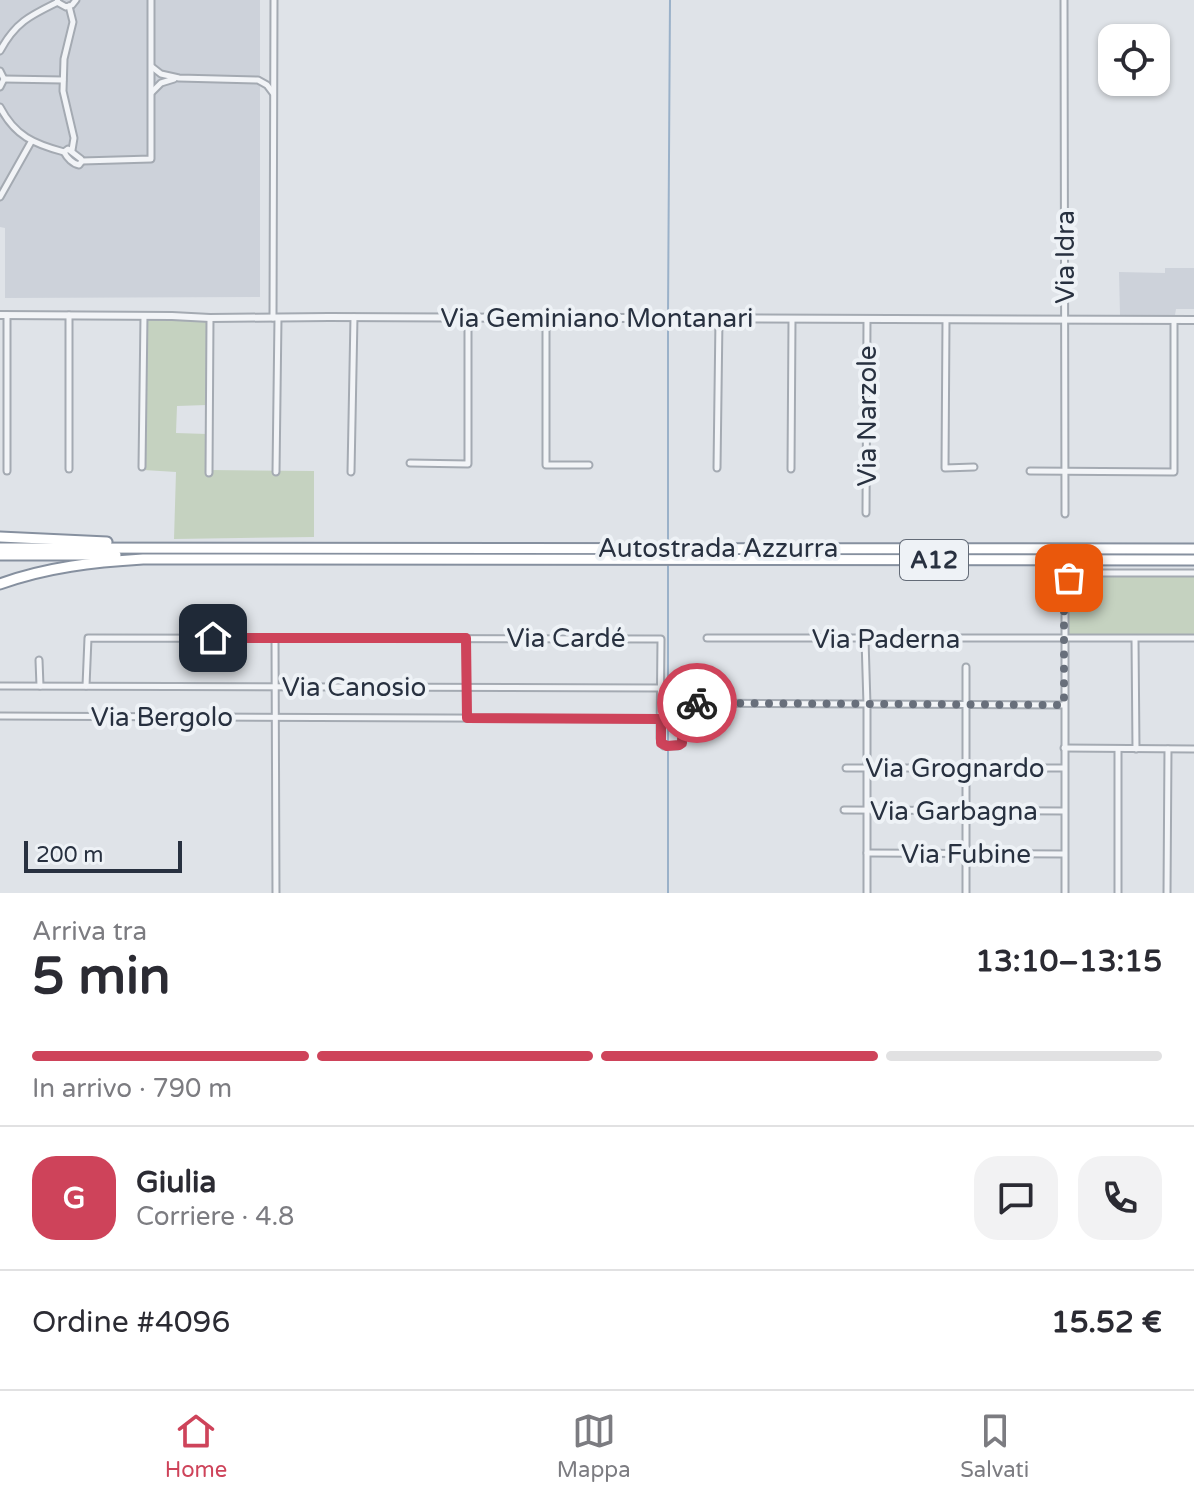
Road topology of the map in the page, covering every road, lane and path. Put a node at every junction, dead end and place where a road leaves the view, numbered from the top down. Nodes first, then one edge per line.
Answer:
1 (76, 0) edge
2 (151, 0) edge
3 (274, 0) edge
4 (1064, 0) edge
5 (57, 1) edge
6 (69, 6) junction
7 (0, 51) edge
8 (151, 66) junction
9 (274, 66) junction
10 (0, 71) edge
11 (161, 74) junction
12 (263, 77) junction
13 (179, 78) junction
14 (4, 79) junction
15 (63, 80) junction
16 (151, 80) junction
17 (161, 83) junction
18 (0, 87) edge
19 (151, 93) junction
20 (274, 94) junction
21 (0, 107) edge
22 (31, 142) junction
23 (72, 150) junction
24 (64, 152) junction
25 (82, 161) junction
26 (0, 197) edge
27 (4, 315) edge
28 (69, 315) junction
29 (144, 316) junction
30 (354, 317) junction
31 (210, 318) junction
32 (275, 318) junction
33 (468, 318) junction
34 (546, 318) junction
35 (719, 319) junction
36 (792, 320) junction
37 (867, 320) junction
38 (946, 320) junction
39 (1065, 320) junction
40 (1174, 320) junction
41 (1194, 320) edge
42 (410, 463) dead end
43 (589, 465) dead end
44 (142, 467) dead end
45 (974, 467) dead end
46 (717, 468) dead end
47 (69, 469) dead end
48 (791, 469) dead end
49 (7, 471) dead end
50 (1030, 471) dead end
51 (1065, 471) junction
52 (276, 472) dead end
53 (351, 472) dead end
54 (209, 473) dead end
55 (866, 513) dead end
56 (1065, 514) dead end
57 (0, 537) edge
58 (1194, 549) edge
59 (4, 552) edge
60 (243, 552) junction
61 (1194, 560) edge
62 (1194, 573) edge
63 (0, 584) edge
64 (275, 638) junction
65 (466, 638) junction
66 (707, 638) dead end
67 (1065, 638) junction
68 (1194, 638) edge
69 (865, 639) junction
70 (1135, 639) junction
71 (39, 660) dead end
72 (966, 667) dead end
73 (0, 686) edge
74 (40, 686) junction
75 (86, 686) junction
76 (275, 686) junction
77 (467, 688) junction
78 (661, 688) junction
79 (966, 704) junction
80 (867, 705) junction
81 (1064, 705) junction
82 (0, 716) edge
83 (276, 717) junction
84 (467, 718) junction
85 (661, 719) junction
86 (1064, 748) junction
87 (1118, 749) junction
88 (1136, 749) junction
89 (1168, 749) junction
90 (1194, 749) edge
91 (846, 768) dead end
92 (867, 768) junction
93 (965, 768) junction
94 (1064, 768) junction
95 (844, 810) dead end
96 (867, 810) junction
97 (966, 811) junction
98 (1064, 811) junction
99 (867, 853) junction
100 (966, 854) junction
101 (1064, 854) junction
102 (276, 893) edge
103 (867, 893) edge
104 (966, 893) edge
105 (1065, 893) edge
106 (1118, 893) edge
107 (1167, 893) edge

1 - 6 street
2 - 8 street
3 - 9 street
4 - 39 street, Via Idra
5 - 6 street
5 - 7 street
6 - 15 street
8 - 11 street
8 - 16 street
9 - 12 street
9 - 20 street
10 - 14 street
11 - 13 street
11 - 16 street
12 - 13 street
12 - 20 street
13 - 17 street
14 - 15 street
14 - 18 street
15 - 23 street
16 - 17 street
16 - 19 street
17 - 19 street
19 - 25 street
20 - 32 street
21 - 22 street
22 - 24 street
22 - 26 street
23 - 24 street
23 - 25 street
24 - 25 street
27 - 28 street, Via Geminiano Montanari
27 - 49 street
28 - 29 street, Via Geminiano Montanari
28 - 47 street
29 - 31 street, Via Geminiano Montanari
29 - 44 street
30 - 32 street, Via Geminiano Montanari
30 - 33 street, Via Geminiano Montanari
30 - 53 street
31 - 32 street, Via Geminiano Montanari
31 - 54 street
32 - 52 street
33 - 34 street, Via Geminiano Montanari
33 - 42 street
34 - 35 street, Via Geminiano Montanari
34 - 43 street
35 - 36 street, Via Geminiano Montanari
35 - 46 street
36 - 37 street, Via Geminiano Montanari
36 - 48 street
37 - 38 street, Via Geminiano Montanari
37 - 55 street, Via Narzole
38 - 39 street, Via Geminiano Montanari
38 - 45 street
39 - 40 street, Via Geminiano Montanari
39 - 51 street, Via Idra
40 - 41 street, Via Geminiano Montanari
40 - 51 street
50 - 51 street
51 - 56 street, Via Idra
57 - 60 highway
58 - 60 highway, Autostrada Azzurra / A12
59 - 60 highway
60 - 61 highway, Autostrada Azzurra / A12
60 - 63 highway
62 - 67 street
64 - 65 street, Via Cardé
64 - 75 street, Via Cardé
64 - 76 street
65 - 77 street
65 - 78 street, Via Cardé
66 - 69 street, Via Paderna
67 - 69 street, Via Paderna
67 - 70 street, Via Paderna
67 - 81 street
68 - 70 street, Via Paderna
69 - 80 street
70 - 88 street
71 - 74 street
72 - 79 street
73 - 74 street, Via Canosio
74 - 75 street, Via Canosio
75 - 76 street, Via Canosio
76 - 77 street, Via Canosio
76 - 83 street
77 - 78 street, Via Canosio
77 - 84 street
78 - 85 street
79 - 80 street
79 - 81 street
79 - 93 street
80 - 85 street
80 - 92 street
81 - 86 street
82 - 83 street, Via Bergolo
83 - 84 street, Via Bergolo
83 - 102 street
84 - 85 street, Via Bergolo
86 - 87 street
86 - 94 street
87 - 88 street
87 - 106 street
88 - 89 street
89 - 90 street
89 - 107 street
91 - 92 street, Via Grognardo
92 - 93 street, Via Grognardo
92 - 96 street
93 - 94 street, Via Grognardo
93 - 97 street
94 - 98 street
95 - 96 street, Via Garbagna
96 - 97 street, Via Garbagna
96 - 99 street
97 - 98 street, Via Garbagna
97 - 100 street
98 - 101 street
99 - 100 street, Via Fubine
99 - 103 street
100 - 101 street, Via Fubine
100 - 104 street
101 - 105 street

